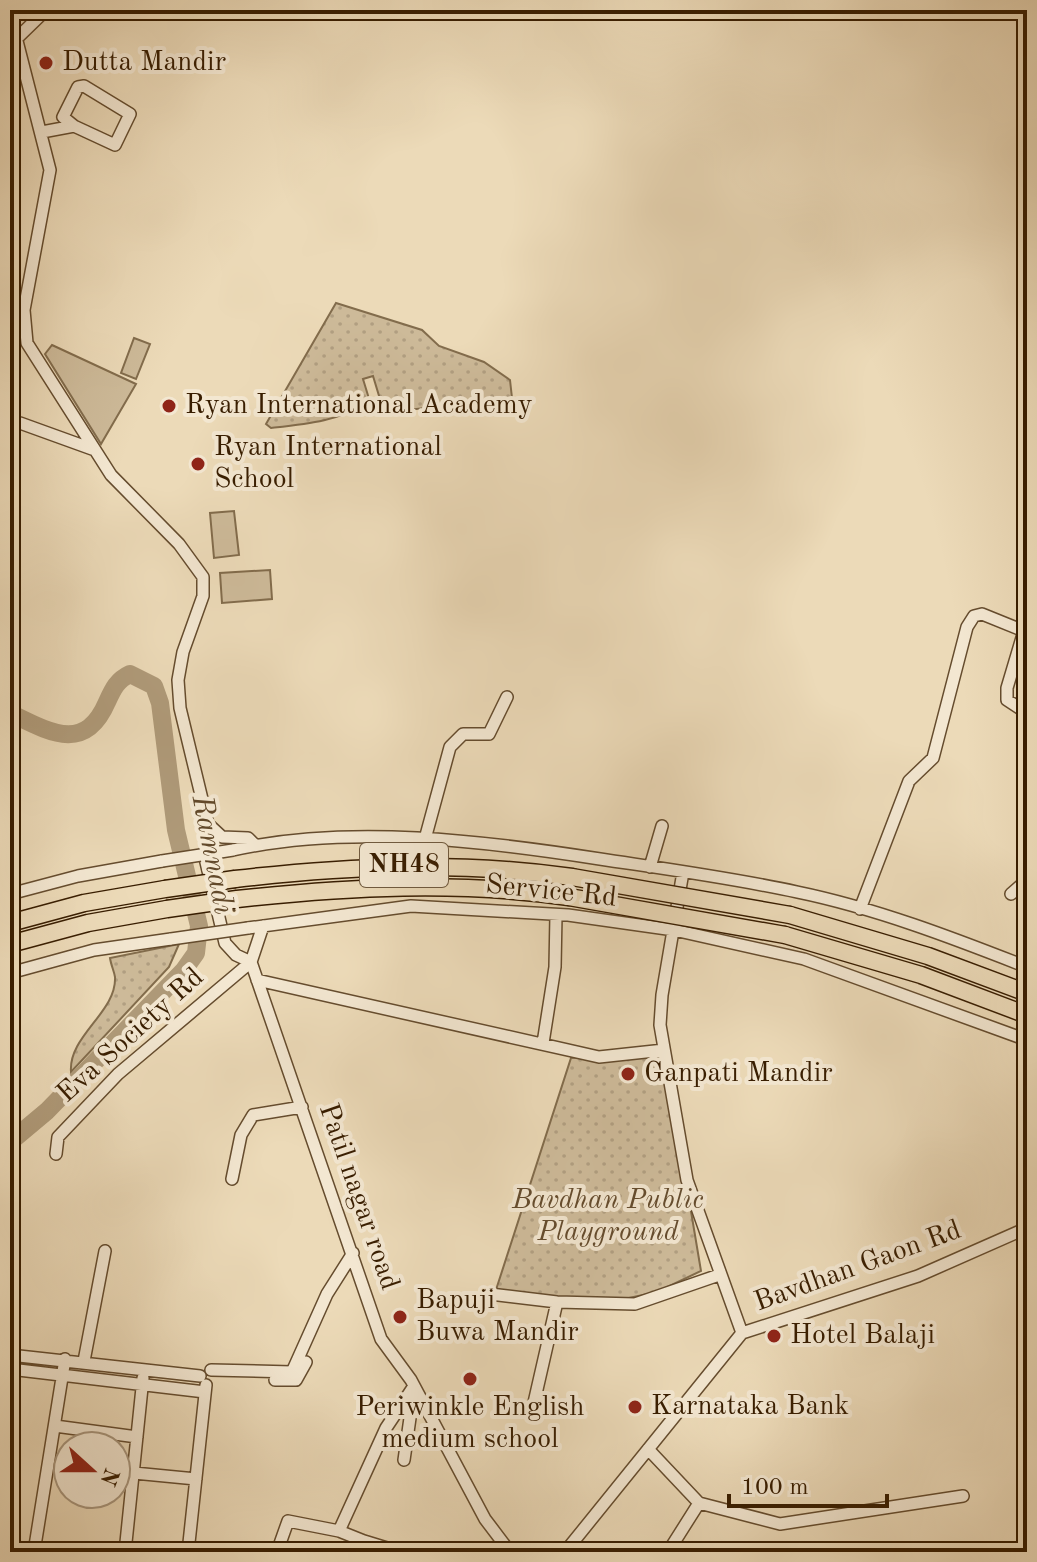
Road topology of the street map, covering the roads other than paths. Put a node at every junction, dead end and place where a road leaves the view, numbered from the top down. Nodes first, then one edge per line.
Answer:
1 (46, 10) edge
2 (14, 43) edge
3 (74, 126) junction
4 (42, 132) junction
5 (20, 423) dead end
6 (93, 449) junction
7 (507, 697) dead end
8 (1027, 713) edge
9 (208, 824) junction
10 (662, 826) dead end
11 (425, 839) junction
12 (255, 845) junction
13 (650, 867) junction
14 (683, 872) junction
15 (1027, 880) edge
16 (10, 894) edge
17 (1011, 894) dead end
18 (860, 909) junction
19 (556, 915) junction
20 (10, 923) edge
21 (263, 926) junction
22 (674, 930) junction
23 (10, 944) edge
24 (251, 962) junction
25 (1027, 967) edge
26 (10, 973) edge
27 (257, 980) junction
28 (1027, 993) edge
29 (1027, 1015) edge
30 (1027, 1040) edge
31 (543, 1043) junction
32 (664, 1050) junction
33 (302, 1107) junction
34 (56, 1154) dead end
35 (232, 1179) dead end
36 (1027, 1228) edge
37 (105, 1251) dead end
38 (353, 1253) junction
39 (719, 1275) junction
40 (490, 1294) dead end
41 (557, 1302) junction
42 (742, 1333) junction
43 (10, 1355) edge
44 (65, 1359) junction
45 (84, 1361) junction
46 (144, 1366) junction
47 (10, 1369) edge
48 (64, 1376) junction
49 (206, 1377) junction
50 (143, 1385) junction
51 (417, 1390) junction
52 (533, 1407) dead end
53 (55, 1426) junction
54 (137, 1437) junction
55 (648, 1449) junction
56 (404, 1460) dead end
57 (134, 1473) junction
58 (196, 1479) junction
59 (963, 1496) dead end
60 (699, 1503) junction
61 (339, 1531) junction
62 (363, 1547) edge
63 (278, 1550) edge
64 (34, 1552) edge
65 (125, 1552) edge
66 (188, 1552) edge
67 (292, 1552) edge
68 (400, 1552) edge
69 (510, 1552) edge
70 (565, 1552) edge
71 (668, 1552) edge

1 - 2 street
2 - 4 street
3 - 3 street
3 - 4 street
4 - 6 street
5 - 6 street
6 - 9 street
7 - 11 street
8 - 18 street
9 - 12 street
9 - 24 street
10 - 13 street
11 - 12 street
11 - 13 street
12 - 16 street, bridge
13 - 14 street
14 - 18 street
14 - 22 street
15 - 17 street
18 - 25 street
19 - 21 street, Service Rd
19 - 22 street, Service Rd
19 - 31 street
20 - 28 highway, NH48, bridge
21 - 24 street
21 - 26 street, Service Rd, bridge
22 - 30 street, Service Rd
22 - 32 street
23 - 29 highway, NH48, bridge
24 - 27 street, Patil nagar road
24 - 34 street, Eva Society Rd
27 - 31 street
27 - 33 street, Patil nagar road
31 - 32 street
32 - 39 street
33 - 35 street
33 - 38 street, Patil nagar road
36 - 42 street, Bavdhan Gaon Rd
37 - 45 street
38 - 49 street
38 - 51 street, Patil nagar road
39 - 41 street
39 - 42 street
40 - 41 street
41 - 52 street
42 - 55 street, Bavdhan Gaon Rd
43 - 44 street
44 - 45 street
44 - 48 street
45 - 46 street
46 - 49 street
46 - 50 street
47 - 48 street
48 - 50 street
48 - 53 street
49 - 50 street
49 - 58 street
50 - 54 street
51 - 56 street
51 - 61 street
51 - 69 street, Patil nagar road
53 - 54 street
53 - 64 street
54 - 57 street
55 - 60 street
55 - 70 street, Bavdhan Gaon Rd
57 - 58 street
57 - 65 street
58 - 66 street
59 - 60 street
60 - 71 street
61 - 62 street
61 - 63 street
62 - 68 street
63 - 67 street

